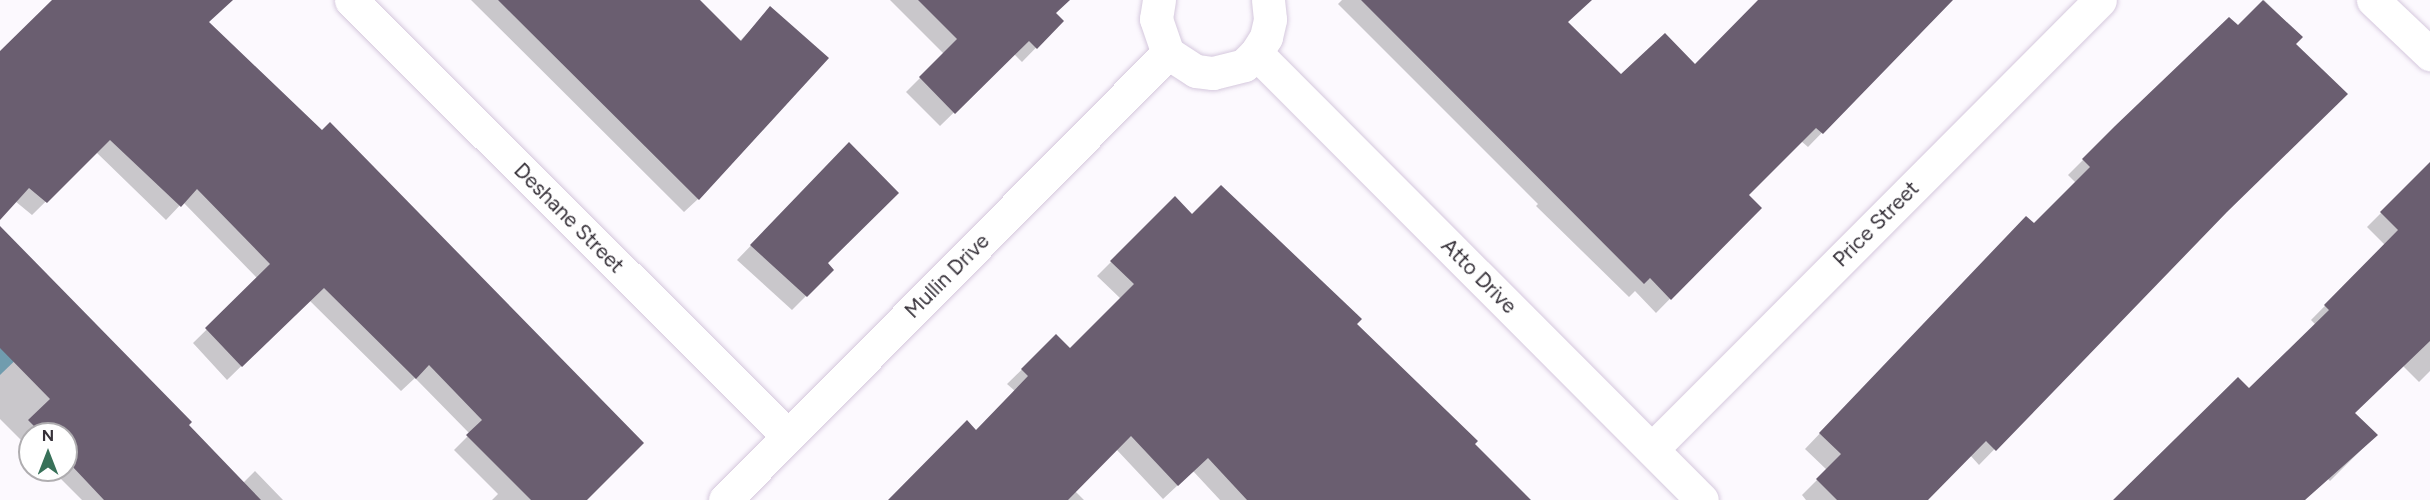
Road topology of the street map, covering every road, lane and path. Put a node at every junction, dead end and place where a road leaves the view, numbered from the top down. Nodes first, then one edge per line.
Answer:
1 (351, 0) edge
2 (1159, 0) edge
3 (1268, 0) edge
4 (2100, 0) edge
5 (2373, 0) edge
6 (1168, 53) junction
7 (1256, 53) junction
8 (2430, 54) edge
9 (788, 436) junction
10 (1652, 449) junction
11 (725, 500) edge
12 (1702, 500) edge

1 - 9 street, Deshane Street
2 - 6 street
3 - 7 street
4 - 10 street, Price Street
5 - 8 street
6 - 7 street
6 - 9 street, Mullin Drive
7 - 10 street, Atto Drive
9 - 11 street, Mullin Drive
10 - 12 street, Atto Drive

